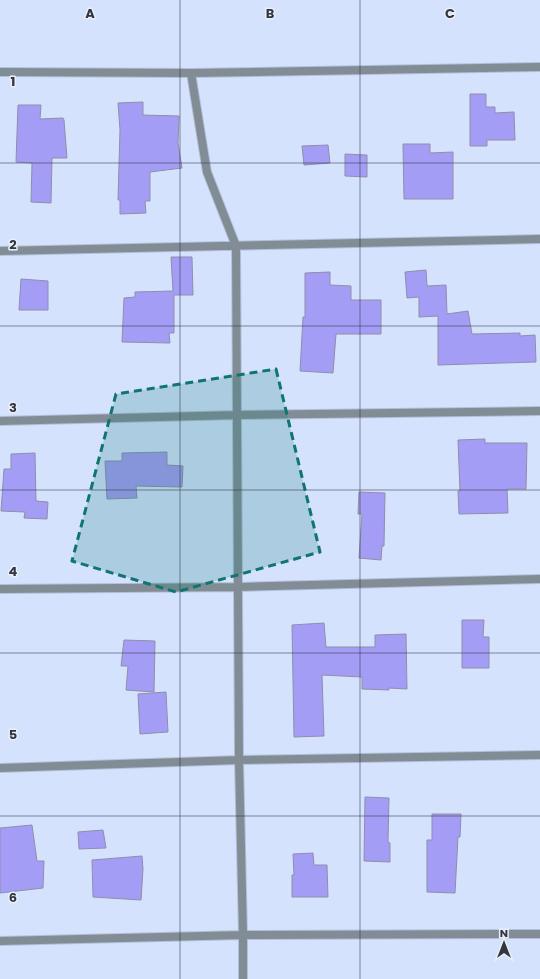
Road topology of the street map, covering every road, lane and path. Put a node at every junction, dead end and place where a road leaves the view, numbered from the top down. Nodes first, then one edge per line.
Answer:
1 (540, 67) edge
2 (0, 72) edge
3 (191, 73) junction
4 (540, 239) edge
5 (236, 246) junction
6 (0, 252) edge
7 (540, 411) edge
8 (238, 415) junction
9 (0, 421) edge
10 (540, 579) edge
11 (239, 587) junction
12 (0, 589) edge
13 (540, 755) edge
14 (239, 760) junction
15 (0, 768) edge
16 (540, 934) edge
17 (243, 935) junction
18 (0, 941) edge
19 (243, 979) edge

1 - 3 street
2 - 3 street
3 - 5 street
4 - 5 street
5 - 6 street
5 - 8 street
7 - 8 street
8 - 9 street
8 - 11 street
10 - 11 street
11 - 12 street
11 - 14 street
13 - 14 street
14 - 15 street
14 - 17 street
16 - 17 street
17 - 18 street
17 - 19 street

